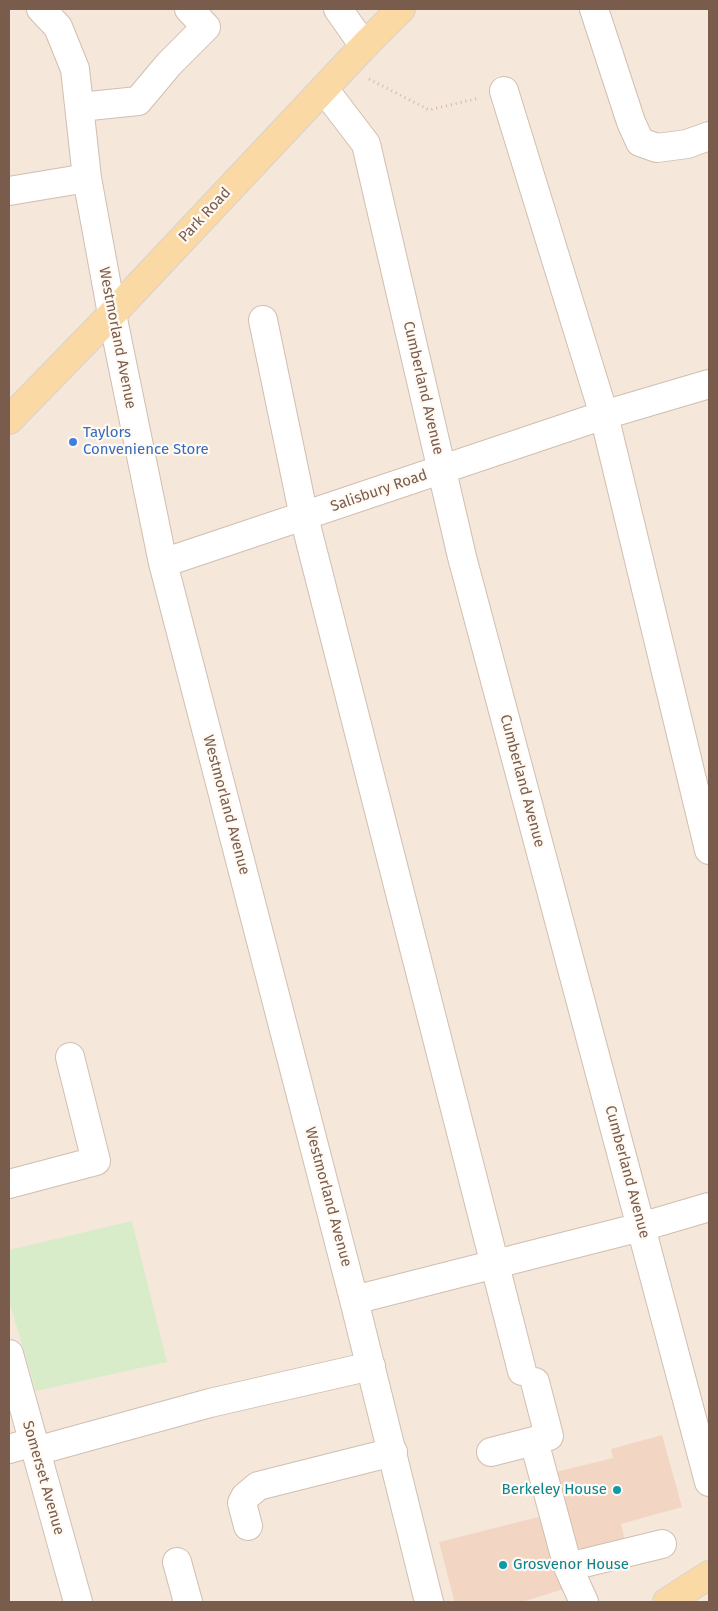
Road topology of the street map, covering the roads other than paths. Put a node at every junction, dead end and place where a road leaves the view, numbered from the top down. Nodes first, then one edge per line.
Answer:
1 (41, 9) edge
2 (189, 9) edge
3 (338, 9) edge
4 (401, 9) edge
5 (594, 9) edge
6 (355, 55) junction
7 (324, 89) junction
8 (504, 91) road end
9 (80, 107) junction
10 (709, 136) edge
11 (86, 178) junction
12 (9, 191) edge
13 (112, 314) junction
14 (263, 320) dead end
15 (709, 384) edge
16 (604, 415) junction
17 (9, 420) edge
18 (442, 469) junction
19 (304, 517) junction
20 (163, 563) junction
21 (709, 850) edge
22 (70, 1057) dead end
23 (9, 1184) edge
24 (709, 1207) edge
25 (641, 1227) junction
26 (496, 1264) junction
27 (354, 1300) junction
28 (10, 1361) edge
29 (370, 1366) junction
30 (534, 1440) junction
31 (26, 1447) edge
32 (392, 1452) junction
33 (491, 1452) dead end
34 (709, 1482) edge
35 (248, 1526) dead end
36 (662, 1544) dead end
37 (177, 1562) dead end
38 (568, 1568) junction
39 (709, 1575) edge
40 (78, 1602) edge
41 (188, 1602) edge
42 (429, 1602) edge
43 (584, 1602) edge
44 (667, 1602) edge

1 - 9 street, Westmorland Avenue
2 - 9 street
3 - 6 street
4 - 6 main road, Park Road
5 - 10 street
6 - 7 main road, Park Road
7 - 13 main road, Park Road
7 - 18 street, Cumberland Avenue
8 - 16 street
9 - 11 street, Westmorland Avenue
11 - 12 street
11 - 13 street, Westmorland Avenue
13 - 17 main road, Park Road
13 - 20 street, Westmorland Avenue
14 - 19 street
15 - 16 street, Salisbury Road
16 - 18 street, Salisbury Road
16 - 21 street
18 - 19 street, Salisbury Road
18 - 25 street, Cumberland Avenue
19 - 20 street, Salisbury Road
19 - 26 street
20 - 27 street, Westmorland Avenue
22 - 23 street
24 - 25 street
25 - 26 street
25 - 34 street, Cumberland Avenue
26 - 27 street
26 - 30 street
27 - 29 street, Westmorland Avenue
28 - 31 street, Somerset Avenue
29 - 31 street
29 - 32 street, Westmorland Avenue
30 - 33 street
30 - 38 street
31 - 40 street, Somerset Avenue
32 - 35 street
32 - 42 street, Westmorland Avenue
36 - 38 street
37 - 41 street
38 - 43 street
39 - 44 main road

